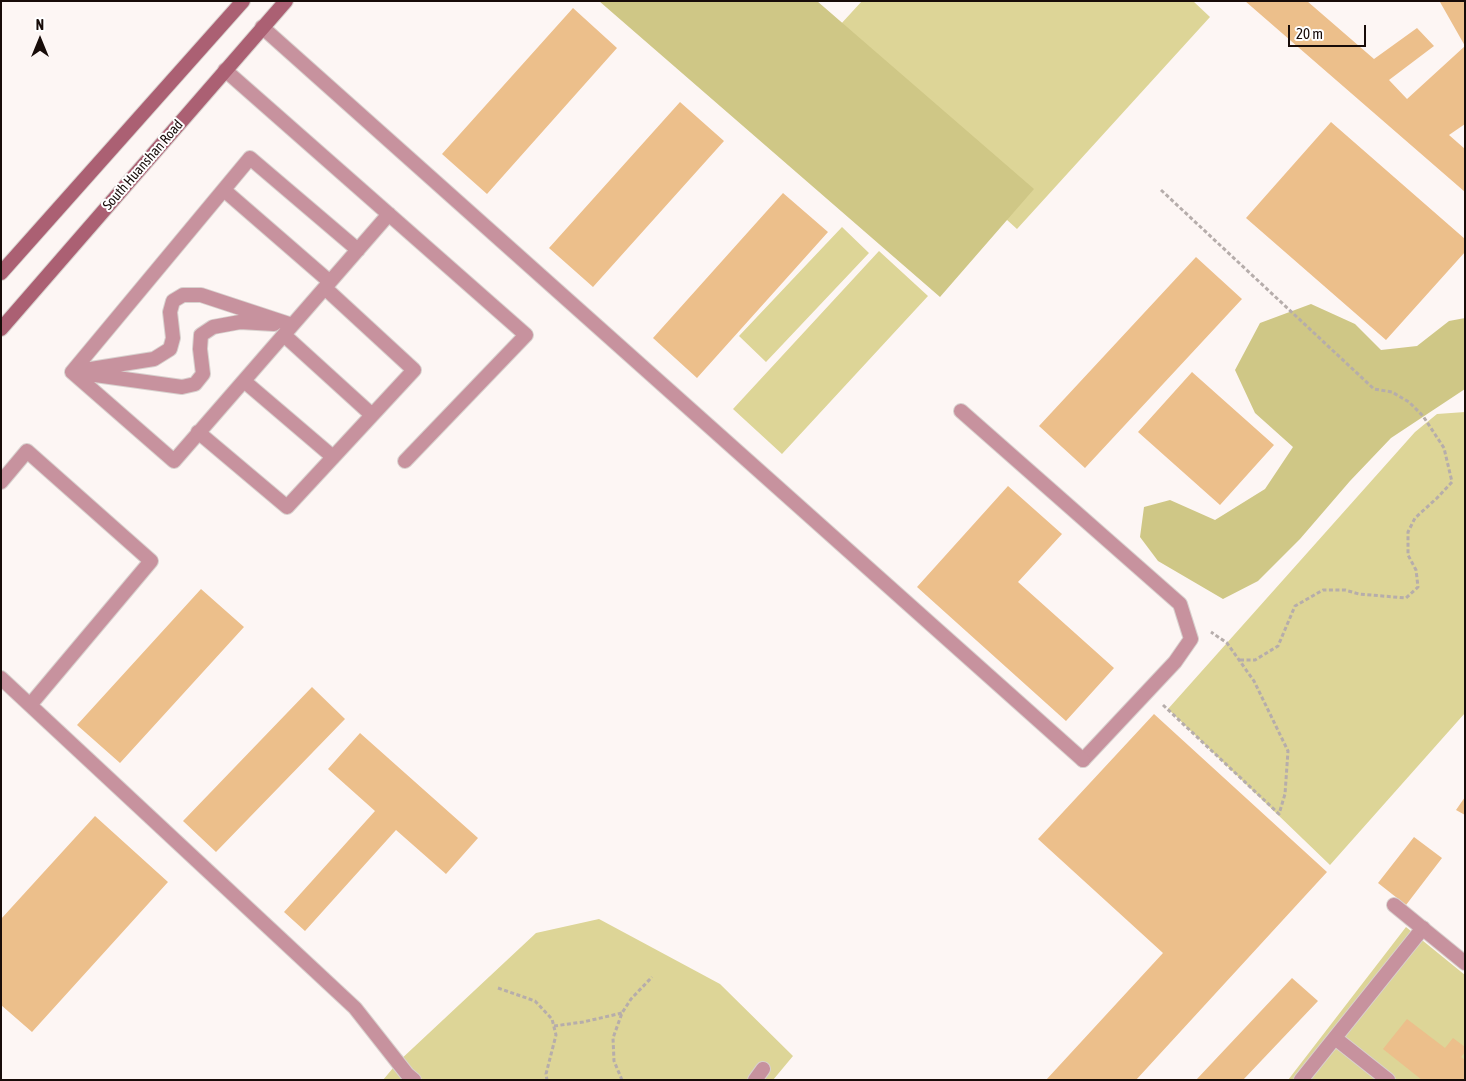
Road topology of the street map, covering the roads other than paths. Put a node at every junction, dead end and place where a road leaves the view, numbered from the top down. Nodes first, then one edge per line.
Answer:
1 (243, 1) edge
2 (286, 1) edge
3 (262, 27) junction
4 (225, 70) junction
5 (224, 190) junction
6 (389, 214) junction
7 (358, 250) junction
8 (1, 273) edge
9 (327, 285) junction
10 (1, 329) edge
11 (288, 330) junction
12 (72, 372) junction
13 (244, 380) junction
14 (961, 411) dead end
15 (372, 415) junction
16 (198, 432) junction
17 (333, 457) junction
18 (405, 461) dead end
19 (1, 482) edge
20 (1, 678) edge
21 (30, 705) junction
22 (1394, 905) dead end
23 (1422, 928) junction
24 (1465, 963) edge
25 (1335, 1038) junction
26 (414, 1080) edge
27 (1301, 1080) edge
28 (1388, 1080) edge

1 - 8 main road
2 - 3 main road, South Huanshan Road
3 - 4 main road, South Huanshan Road
3 - 14 street
4 - 6 street
4 - 10 main road, South Huanshan Road
5 - 7 street
5 - 9 street
5 - 12 street
6 - 7 street
6 - 18 street
7 - 9 street
9 - 11 street
9 - 15 street
11 - 12 street
11 - 12 street
11 - 13 street
11 - 15 street
12 - 16 street
13 - 16 street
13 - 17 street
15 - 17 street
16 - 17 street
19 - 21 street
20 - 21 street
21 - 26 street
22 - 23 street
23 - 24 street
23 - 25 street
25 - 27 street
25 - 28 street

